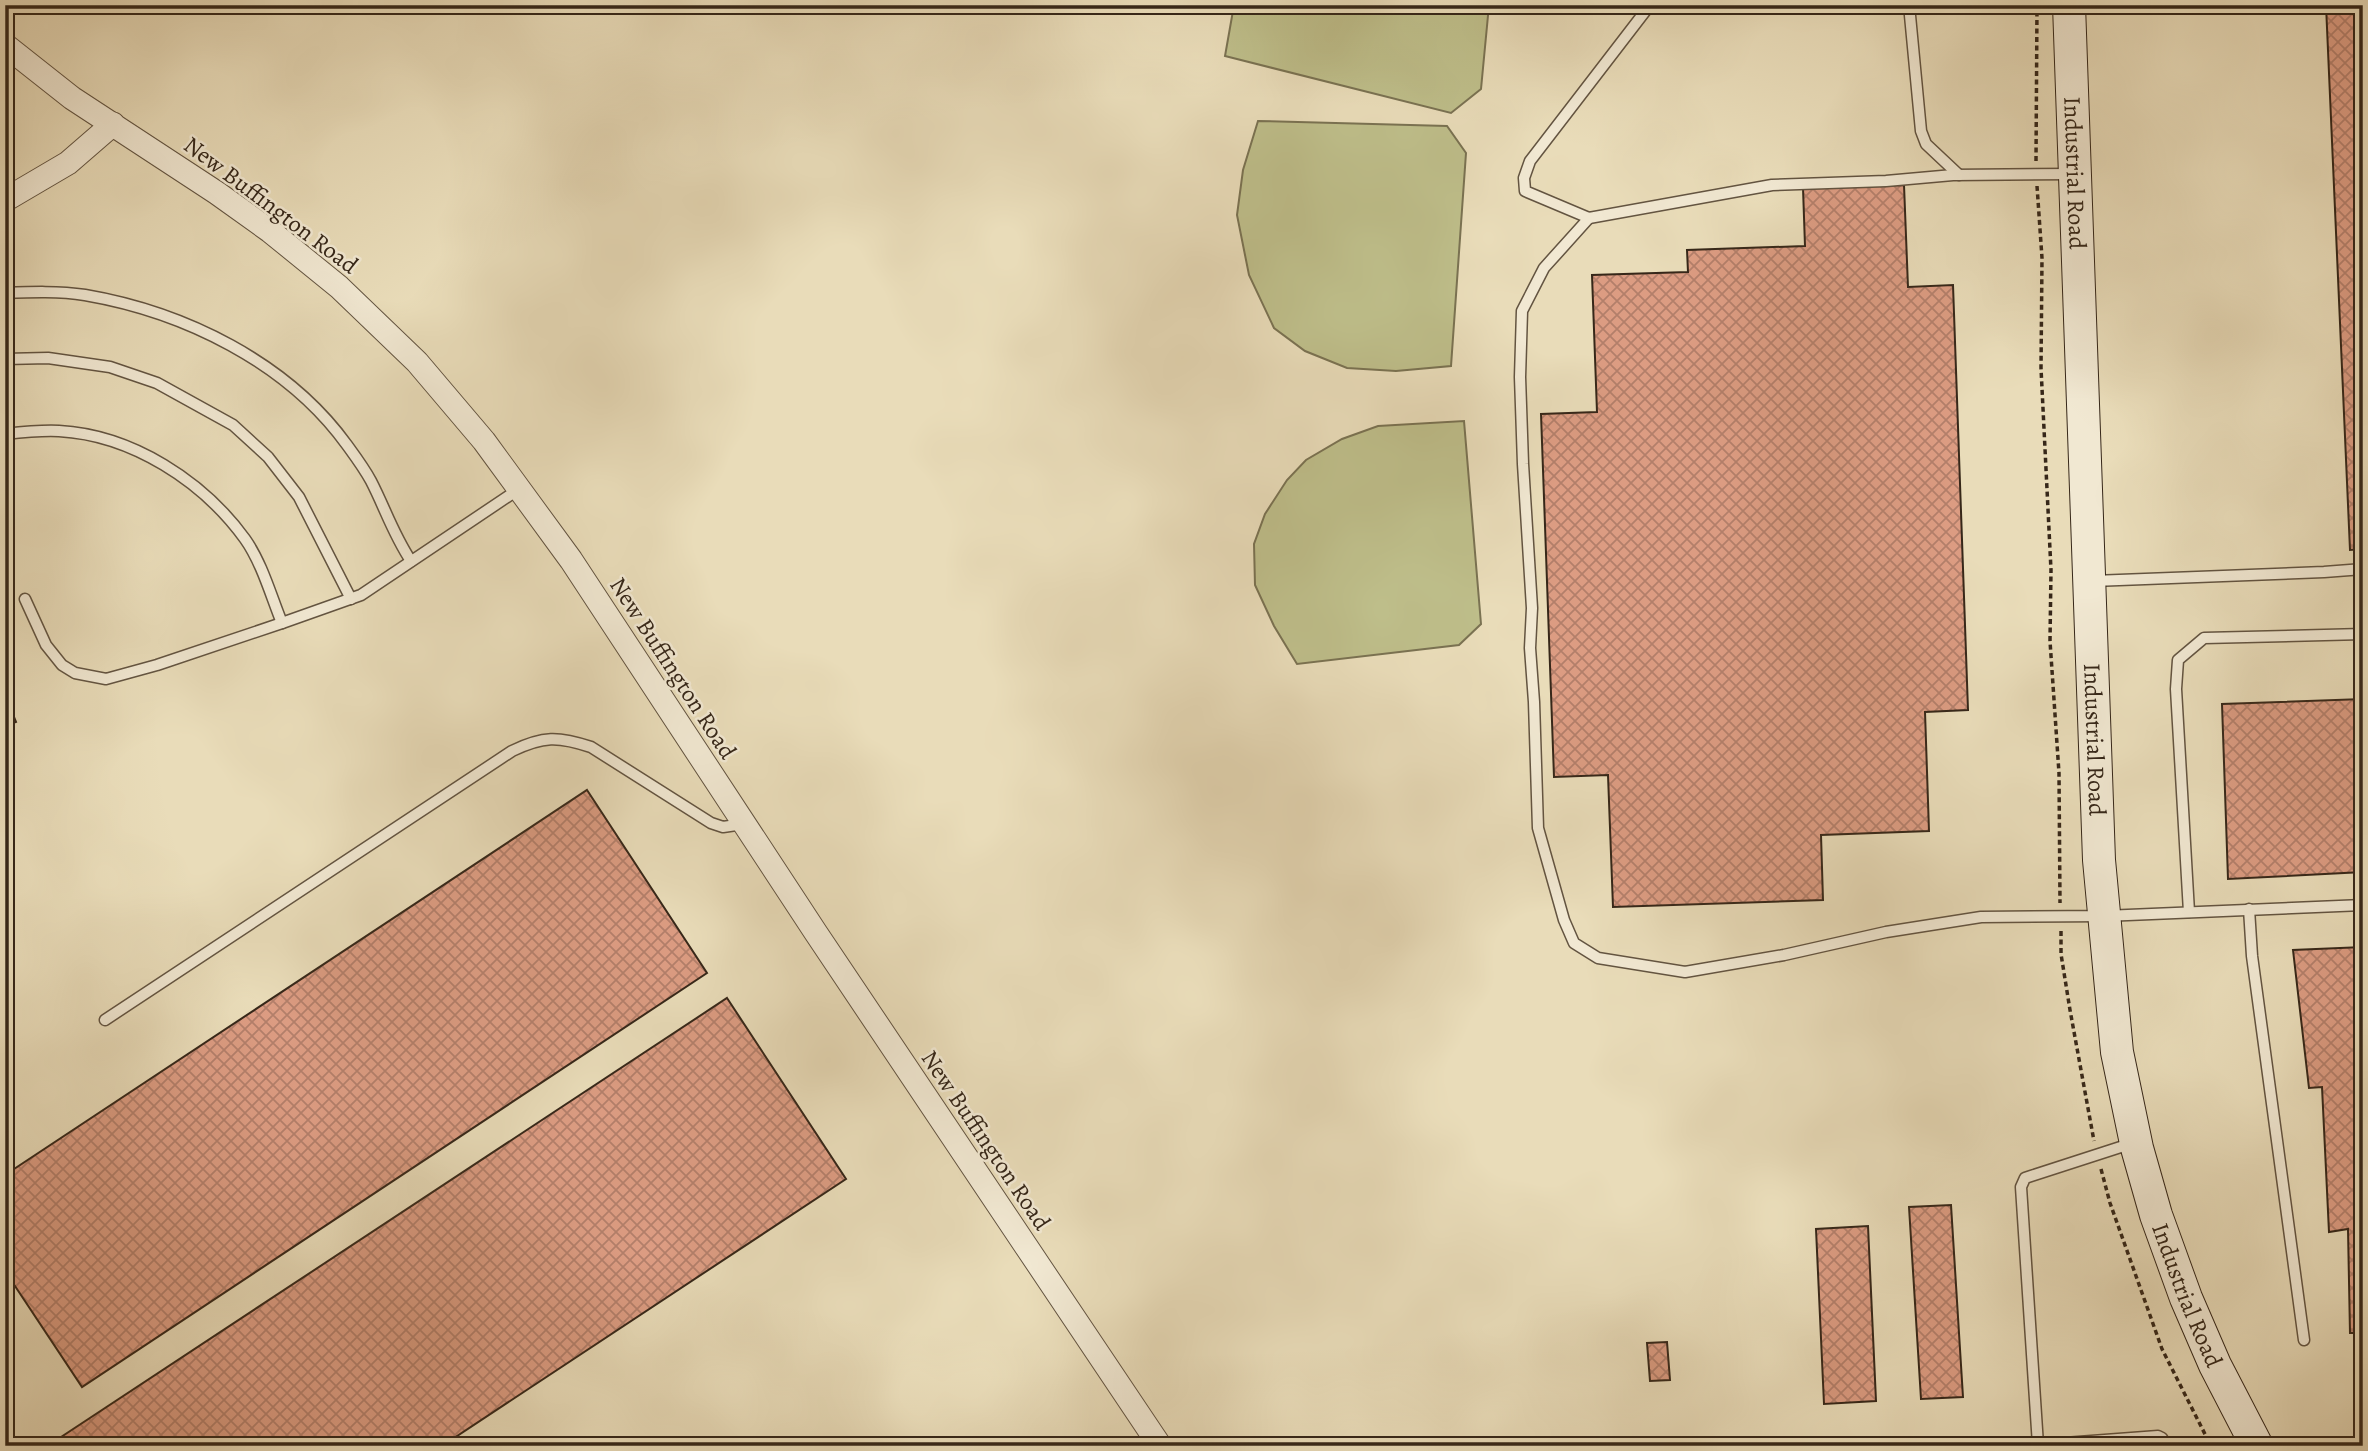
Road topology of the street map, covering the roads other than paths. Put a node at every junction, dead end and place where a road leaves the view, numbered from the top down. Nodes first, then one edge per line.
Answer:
1 (1650, 5) edge
2 (1909, 5) edge
3 (2069, 5) edge
4 (5, 45) edge
5 (113, 124) junction
6 (2076, 174) junction
7 (1959, 175) junction
8 (5, 200) edge
9 (1589, 218) junction
10 (5, 293) edge
11 (5, 359) edge
12 (5, 434) edge
13 (519, 489) junction
14 (411, 561) junction
15 (2363, 569) edge
16 (2090, 581) junction
17 (25, 599) dead end
18 (351, 599) junction
19 (282, 623) junction
20 (2363, 634) edge
21 (744, 823) junction
22 (2363, 905) edge
23 (2249, 909) junction
24 (2189, 912) junction
25 (2104, 915) junction
26 (105, 1020) dead end
27 (2135, 1143) junction
28 (2304, 1340) dead end
29 (1160, 1446) edge
30 (2166, 1446) edge
31 (2257, 1446) edge

1 - 9 lane
2 - 7 lane
3 - 6 main road, Industrial Road
4 - 5 street, New Buffington Road
5 - 8 street
5 - 13 street, New Buffington Road
6 - 7 lane
6 - 16 main road, Industrial Road
7 - 9 lane
9 - 25 lane
10 - 14 lane
11 - 18 lane
12 - 19 lane
13 - 14 lane
13 - 21 street, New Buffington Road
14 - 18 lane
15 - 16 lane
16 - 25 main road, Industrial Road
17 - 19 lane
18 - 19 lane
20 - 24 lane
21 - 26 lane
21 - 29 street, New Buffington Road
22 - 23 lane
23 - 24 lane
23 - 28 lane
24 - 25 lane
25 - 27 main road, Industrial Road
27 - 30 lane
27 - 31 main road, Industrial Road

